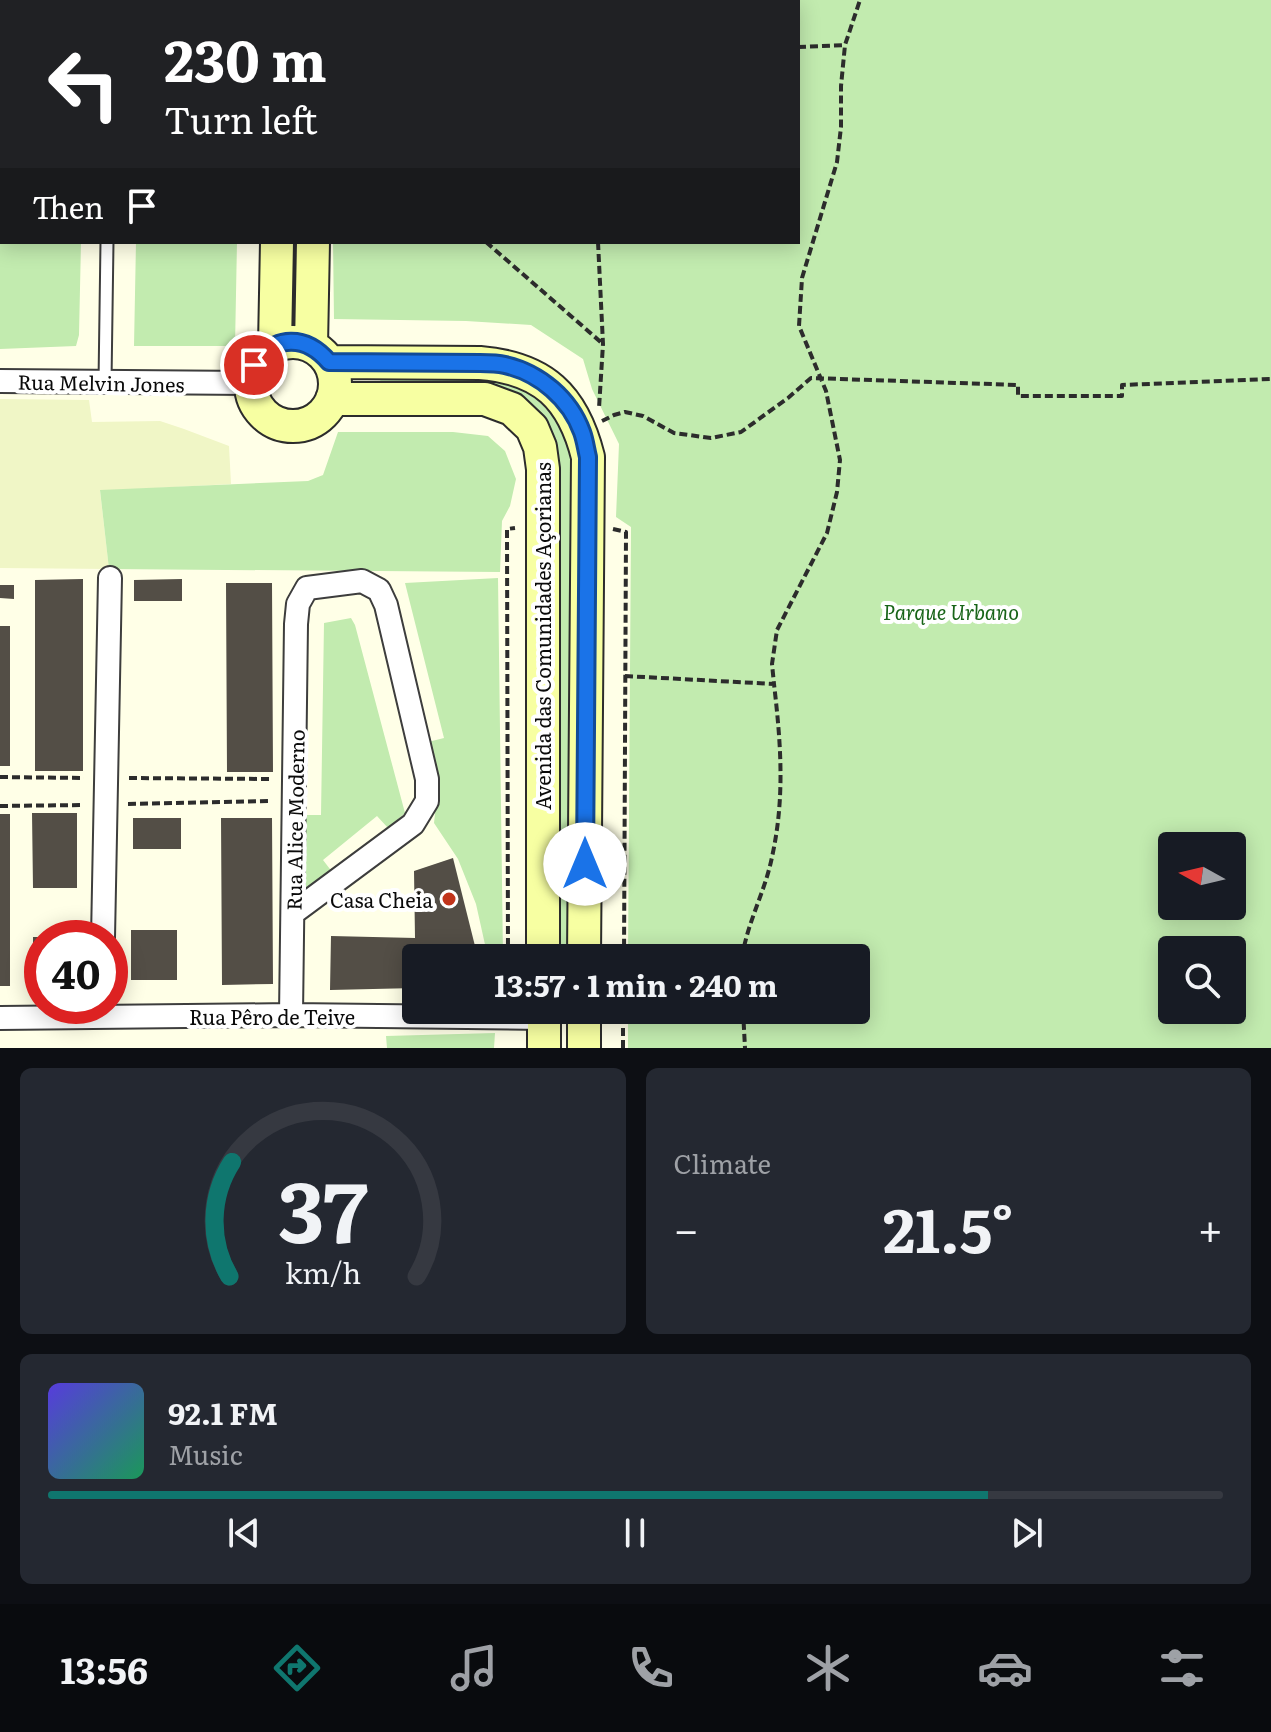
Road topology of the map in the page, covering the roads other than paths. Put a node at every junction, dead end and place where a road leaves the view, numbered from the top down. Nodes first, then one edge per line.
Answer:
1 (107, 244) edge
2 (277, 244) edge
3 (313, 244) edge
4 (275, 345) junction
5 (320, 354) junction
6 (0, 381) edge
7 (105, 382) junction
8 (250, 383) junction
9 (332, 399) junction
10 (110, 578) dead end
11 (293, 913) junction
12 (103, 920) edge
13 (543, 944) edge
14 (584, 944) edge
15 (128, 1012) edge
16 (291, 1015) junction
17 (24, 1017) edge
18 (0, 1018) edge
19 (584, 1024) edge
20 (544, 1025) edge
21 (584, 1048) edge

1 - 7 lane
2 - 4 street
3 - 5 street
4 - 5 street
4 - 8 street
5 - 9 street
5 - 14 street
6 - 7 street, Rua Melvin Jones
7 - 8 street, Rua Melvin Jones
8 - 9 street
9 - 13 street, Avenida das Comunidades Açorianas
10 - 12 street
11 - 11 street, Rua Alice Moderno
11 - 16 street, Rua Alice Moderno
15 - 16 street, Rua Pêro de Teive
16 - 20 street, Rua Pêro de Teive
17 - 18 street, Rua Pêro de Teive
19 - 21 street

